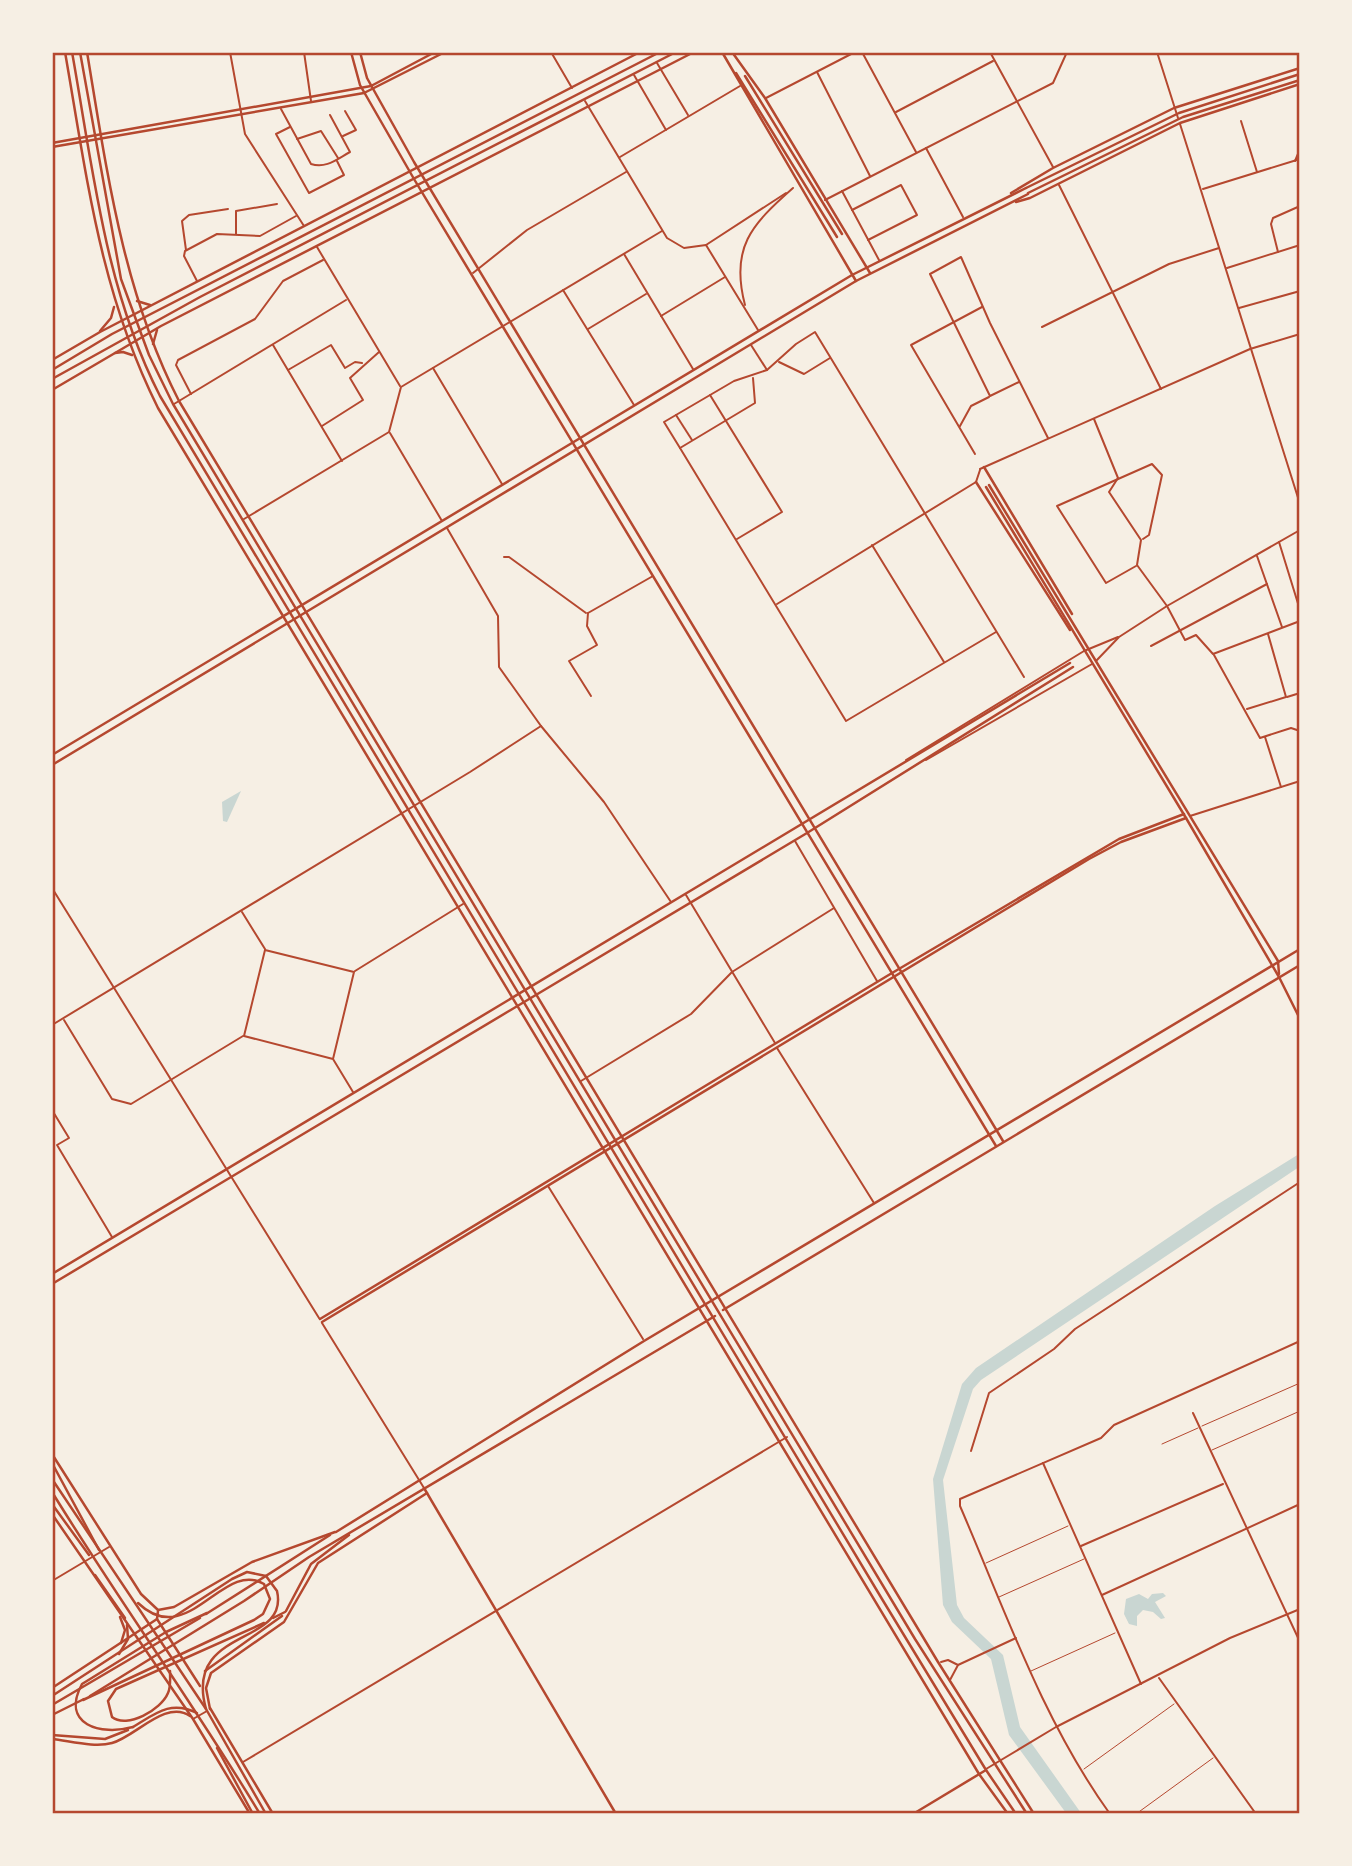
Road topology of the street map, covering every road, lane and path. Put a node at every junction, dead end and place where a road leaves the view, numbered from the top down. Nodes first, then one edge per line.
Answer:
1 (65, 52) edge
2 (72, 52) edge
3 (80, 52) edge
4 (87, 52) edge
5 (230, 52) edge
6 (304, 52) edge
7 (351, 52) edge
8 (360, 52) edge
9 (435, 52) edge
10 (444, 52) edge
11 (551, 52) edge
12 (640, 52) edge
13 (660, 52) edge
14 (676, 52) edge
15 (694, 52) edge
16 (722, 52) edge
17 (732, 52) edge
18 (855, 52) edge
19 (862, 52) edge
20 (990, 52) edge
21 (1067, 52) edge
22 (1157, 52) edge
23 (994, 60) junction
24 (656, 62) junction
25 (740, 68) junction
26 (1300, 68) edge
27 (661, 70) junction
28 (734, 71) junction
29 (817, 72) junction
30 (634, 74) junction
31 (1300, 74) edge
32 (1300, 79) edge
33 (638, 82) junction
34 (1300, 85) edge
35 (740, 86) junction
36 (361, 88) junction
37 (372, 88) junction
38 (572, 88) junction
39 (364, 93) junction
40 (765, 98) junction
41 (311, 99) junction
42 (584, 99) junction
43 (1015, 102) junction
44 (587, 107) junction
45 (280, 108) junction
46 (1174, 108) junction
47 (345, 111) dead end
48 (239, 112) junction
49 (895, 113) junction
50 (330, 115) dead end
51 (689, 116) junction
52 (1241, 121) dead end
53 (1180, 123) junction
54 (290, 127) junction
55 (666, 130) junction
56 (102, 136) junction
57 (342, 137) junction
58 (94, 138) junction
59 (87, 139) junction
60 (297, 139) junction
61 (79, 140) junction
62 (52, 145) edge
63 (926, 148) junction
64 (1300, 149) edge
65 (916, 153) junction
66 (618, 158) junction
67 (337, 159) junction
68 (1300, 159) edge
69 (1295, 161) junction
70 (418, 167) junction
71 (1053, 168) junction
72 (410, 171) junction
73 (626, 172) junction
74 (1257, 172) junction
75 (422, 174) junction
76 (871, 177) junction
77 (414, 178) junction
78 (426, 181) junction
79 (1059, 184) junction
80 (418, 185) junction
81 (798, 185) junction
82 (431, 187) junction
83 (793, 188) junction
84 (1202, 190) junction
85 (842, 191) junction
86 (422, 192) junction
87 (1006, 197) junction
88 (825, 200) junction
89 (277, 204) dead end
90 (1009, 204) junction
91 (1300, 206) edge
92 (228, 209) dead end
93 (852, 210) junction
94 (297, 216) junction
95 (963, 218) junction
96 (304, 226) junction
97 (662, 231) junction
98 (842, 234) dead end
99 (236, 235) junction
100 (837, 237) dead end
101 (868, 240) junction
102 (706, 245) junction
103 (1300, 245) edge
104 (316, 246) junction
105 (1220, 247) junction
106 (186, 250) junction
107 (1278, 252) junction
108 (624, 253) junction
109 (324, 259) junction
110 (880, 260) junction
111 (867, 267) junction
112 (479, 268) junction
113 (1226, 268) junction
114 (870, 273) junction
115 (472, 274) junction
116 (852, 275) junction
117 (726, 276) junction
118 (197, 281) junction
119 (856, 281) junction
120 (563, 290) junction
121 (1112, 291) junction
122 (1300, 291) edge
123 (647, 293) junction
124 (136, 300) junction
125 (346, 300) junction
126 (156, 303) junction
127 (114, 304) junction
128 (983, 306) junction
129 (1238, 309) junction
130 (746, 310) junction
131 (140, 312) junction
132 (133, 315) junction
133 (661, 316) junction
134 (127, 319) junction
135 (142, 319) junction
136 (510, 321) junction
137 (122, 322) junction
138 (136, 323) junction
139 (953, 323) junction
140 (129, 326) junction
141 (145, 326) junction
142 (161, 326) junction
143 (503, 326) junction
144 (1042, 327) dead end
145 (124, 328) junction
146 (138, 329) junction
147 (587, 329) junction
148 (758, 331) junction
149 (100, 332) junction
150 (132, 333) junction
151 (148, 333) junction
152 (1300, 334) edge
153 (127, 335) junction
154 (141, 337) junction
155 (132, 342) junction
156 (272, 344) junction
157 (751, 344) junction
158 (154, 347) junction
159 (1251, 349) junction
160 (379, 352) junction
161 (109, 356) junction
162 (134, 358) junction
163 (831, 358) junction
164 (52, 360) edge
165 (778, 362) junction
166 (363, 363) junction
167 (345, 368) junction
168 (433, 368) junction
169 (52, 370) edge
170 (288, 370) junction
171 (693, 370) junction
172 (767, 370) junction
173 (753, 377) junction
174 (350, 378) junction
175 (52, 379) edge
176 (1019, 382) junction
177 (401, 387) junction
178 (1161, 389) junction
179 (52, 390) edge
180 (191, 394) junction
181 (710, 396) junction
182 (990, 396) junction
183 (179, 401) junction
184 (173, 404) junction
185 (634, 406) junction
186 (676, 415) junction
187 (1094, 418) junction
188 (725, 421) junction
189 (320, 426) junction
190 (959, 427) junction
191 (389, 432) junction
192 (580, 439) junction
193 (1048, 439) junction
194 (692, 441) junction
195 (573, 443) junction
196 (584, 445) junction
197 (680, 448) junction
198 (577, 449) junction
199 (975, 454) dead end
200 (342, 461) junction
201 (982, 468) junction
202 (1118, 478) junction
203 (976, 482) junction
204 (502, 485) junction
205 (1300, 504) edge
206 (927, 513) junction
207 (250, 516) junction
208 (243, 520) junction
209 (442, 521) junction
210 (446, 527) junction
211 (1300, 530) edge
212 (736, 540) junction
213 (1141, 540) junction
214 (1279, 541) junction
215 (872, 545) junction
216 (1256, 554) junction
217 (504, 557) dead end
218 (1137, 565) junction
219 (653, 576) junction
220 (1267, 584) junction
221 (775, 604) junction
222 (303, 605) junction
223 (1167, 606) junction
224 (296, 609) junction
225 (1300, 610) edge
226 (307, 612) junction
227 (288, 613) junction
228 (587, 613) junction
229 (283, 616) junction
230 (300, 616) junction
231 (292, 621) junction
232 (1300, 621) edge
233 (288, 624) junction
234 (1076, 624) junction
235 (1282, 628) junction
236 (1180, 631) junction
237 (996, 632) junction
238 (1268, 633) junction
239 (1076, 637) junction
240 (1119, 637) junction
241 (1151, 646) dead end
242 (1091, 650) junction
243 (1084, 651) junction
244 (1213, 654) junction
245 (1097, 660) junction
246 (944, 663) junction
247 (1092, 664) junction
248 (1024, 677) dead end
249 (1300, 693) edge
250 (591, 696) dead end
251 (1286, 697) junction
252 (1246, 710) junction
253 (541, 726) junction
254 (1300, 731) edge
255 (1265, 736) junction
256 (52, 755) edge
257 (52, 765) edge
258 (899, 765) junction
259 (903, 772) junction
260 (1300, 781) edge
261 (1281, 787) junction
262 (421, 801) junction
263 (413, 806) junction
264 (405, 811) junction
265 (1186, 816) junction
266 (808, 819) junction
267 (801, 823) junction
268 (814, 828) junction
269 (807, 833) junction
270 (795, 840) junction
271 (52, 888) edge
272 (685, 894) junction
273 (689, 901) junction
274 (671, 902) junction
275 (464, 904) junction
276 (458, 908) junction
277 (834, 908) junction
278 (241, 911) junction
279 (1300, 949) edge
280 (265, 950) junction
281 (1278, 961) junction
282 (1271, 965) junction
283 (1300, 965) edge
284 (899, 971) junction
285 (354, 972) junction
286 (732, 972) junction
287 (891, 975) junction
288 (1279, 977) junction
289 (878, 983) junction
290 (531, 986) junction
291 (113, 988) junction
292 (525, 990) junction
293 (519, 993) junction
294 (536, 994) junction
295 (512, 997) junction
296 (530, 997) junction
297 (524, 1001) junction
298 (517, 1005) junction
299 (63, 1018) junction
300 (1300, 1019) edge
301 (52, 1025) edge
302 (244, 1036) junction
303 (776, 1045) junction
304 (333, 1059) junction
305 (587, 1077) junction
306 (170, 1080) junction
307 (580, 1082) junction
308 (354, 1093) junction
309 (52, 1110) edge
310 (997, 1130) junction
311 (988, 1134) junction
312 (623, 1138) junction
313 (1003, 1141) junction
314 (616, 1142) junction
315 (610, 1145) junction
316 (996, 1146) junction
317 (605, 1149) junction
318 (226, 1170) junction
319 (231, 1175) junction
320 (1300, 1182) edge
321 (548, 1185) junction
322 (874, 1204) junction
323 (113, 1238) junction
324 (52, 1275) edge
325 (52, 1284) edge
326 (718, 1298) junction
327 (712, 1302) junction
328 (706, 1305) junction
329 (701, 1309) junction
330 (725, 1309) junction
331 (719, 1313) junction
332 (713, 1317) junction
333 (707, 1320) junction
334 (321, 1321) junction
335 (644, 1341) junction
336 (1300, 1341) edge
337 (1300, 1383) edge
338 (1300, 1411) edge
339 (1193, 1413) dead end
340 (1199, 1427) junction
341 (787, 1437) junction
342 (780, 1440) junction
343 (1162, 1444) dead end
344 (971, 1451) dead end
345 (1210, 1451) junction
346 (52, 1454) edge
347 (52, 1463) edge
348 (1043, 1463) junction
349 (52, 1479) edge
350 (419, 1479) junction
351 (1224, 1483) junction
352 (426, 1490) junction
353 (52, 1492) edge
354 (52, 1504) edge
355 (1300, 1504) edge
356 (52, 1514) edge
357 (1070, 1525) junction
358 (1245, 1530) junction
359 (335, 1532) junction
360 (349, 1535) junction
361 (108, 1547) junction
362 (1080, 1547) junction
363 (103, 1559) junction
364 (1085, 1559) junction
365 (84, 1562) junction
366 (985, 1563) junction
367 (97, 1565) junction
368 (88, 1567) junction
369 (52, 1581) edge
370 (1101, 1595) junction
371 (999, 1597) junction
372 (133, 1598) junction
373 (1300, 1609) edge
374 (158, 1610) junction
375 (117, 1611) junction
376 (498, 1611) junction
377 (285, 1612) junction
378 (207, 1613) junction
379 (1286, 1615) junction
380 (157, 1619) junction
381 (1118, 1632) junction
382 (137, 1634) junction
383 (1017, 1638) junction
384 (1300, 1642) edge
385 (116, 1648) junction
386 (116, 1656) junction
387 (939, 1662) junction
388 (958, 1665) junction
389 (169, 1668) junction
390 (1031, 1671) junction
391 (202, 1673) junction
392 (1158, 1677) junction
393 (949, 1680) junction
394 (118, 1681) junction
395 (1142, 1685) junction
396 (52, 1688) edge
397 (52, 1696) edge
398 (1176, 1703) junction
399 (52, 1705) edge
400 (208, 1709) junction
401 (198, 1713) junction
402 (52, 1715) edge
403 (193, 1719) junction
404 (133, 1727) junction
405 (1055, 1727) junction
406 (219, 1732) junction
407 (52, 1737) edge
408 (213, 1738) junction
409 (1215, 1757) junction
410 (999, 1762) junction
411 (242, 1763) junction
412 (993, 1765) junction
413 (986, 1770) junction
414 (1080, 1773) junction
415 (979, 1774) junction
416 (251, 1814) edge
417 (260, 1814) edge
418 (266, 1814) edge
419 (272, 1814) edge
420 (616, 1814) edge
421 (913, 1814) edge
422 (1007, 1814) edge
423 (1016, 1814) edge
424 (1027, 1814) edge
425 (1034, 1814) edge
426 (1110, 1814) edge
427 (1136, 1814) edge
428 (1256, 1814) edge

1 - 61 main road
2 - 59 main road
3 - 58 main road
4 - 56 main road
5 - 48 street
6 - 41 street
7 - 36 main road
8 - 37 main road
9 - 37 main road
10 - 37 main road
11 - 38 street
12 - 38 main road
13 - 75 main road
14 - 24 main road
15 - 27 main road
16 - 28 main road
17 - 25 main road
18 - 29 street
19 - 49 street
20 - 23 street
21 - 43 street
22 - 46 street
23 - 43 street
23 - 49 street
24 - 27 street
24 - 30 main road
25 - 40 main road
25 - 98 main road
26 - 46 main road
27 - 33 main road
27 - 51 street
28 - 35 main road
28 - 100 main road
29 - 40 street
29 - 76 street
30 - 33 street
30 - 42 main road
31 - 87 main road
32 - 90 main road
33 - 44 main road
33 - 55 street
34 - 53 main road
35 - 51 street
35 - 81 main road
36 - 37 main road
36 - 39 main road
36 - 41 main road
37 - 39 main road
37 - 70 main road
38 - 70 main road
39 - 41 main road
39 - 72 main road
40 - 88 main road
41 - 45 main road
41 - 48 main road
42 - 44 street
42 - 78 main road
43 - 63 street
43 - 71 street
44 - 66 street
44 - 82 main road
45 - 48 main road
45 - 54 street
46 - 53 street
46 - 71 main road
47 - 57 street
48 - 56 main road
48 - 94 street
49 - 65 street
50 - 57 street
51 - 55 street
52 - 74 street
53 - 79 main road
53 - 84 street
54 - 60 street
54 - 67 street
55 - 66 street
56 - 58 main road
56 - 124 main road
57 - 67 street
58 - 59 main road
58 - 132 main road
59 - 61 main road
59 - 134 main road
60 - 67 street
60 - 67 street
61 - 62 main road
61 - 127 main road
63 - 65 street
63 - 95 street
64 - 69 street
65 - 76 street
66 - 73 street
68 - 69 street
69 - 74 street
70 - 72 main road
70 - 75 main road
71 - 87 main road
72 - 77 main road
72 - 96 main road
73 - 97 street
73 - 112 street
74 - 84 street
75 - 77 main road
75 - 78 main road
76 - 85 street
77 - 80 main road
77 - 135 main road
78 - 80 main road
78 - 82 main road
79 - 90 main road
79 - 121 street
80 - 86 main road
80 - 141 main road
81 - 83 street
81 - 116 main road
82 - 86 main road
82 - 112 main road
83 - 102 street
83 - 130 street
84 - 105 street
85 - 88 street
85 - 93 street
86 - 104 main road
86 - 115 main road
87 - 95 main road
88 - 111 main road
89 - 99 street
90 - 114 main road
91 - 107 street
92 - 106 street
93 - 101 street
93 - 101 street
94 - 96 street
94 - 99 street
95 - 110 main road
96 - 118 main road
97 - 102 street
97 - 108 street
99 - 106 street
101 - 110 street
102 - 117 street
103 - 107 street
104 - 109 street
104 - 142 main road
105 - 113 street
105 - 121 street
106 - 118 street
107 - 113 street
108 - 120 street
108 - 123 street
109 - 125 street
109 - 180 street
110 - 111 main road
111 - 114 main road
111 - 116 main road
112 - 115 street
112 - 136 main road
113 - 129 street
114 - 119 main road
115 - 143 main road
116 - 119 main road
116 - 148 main road
117 - 130 street
117 - 133 street
118 - 126 main road
119 - 157 main road
120 - 136 street
120 - 147 street
121 - 144 street
121 - 178 street
122 - 129 street
123 - 133 street
123 - 147 street
124 - 126 main road
124 - 131 main road
125 - 156 street
125 - 160 street
126 - 131 main road
127 - 137 main road
127 - 149 main road
128 - 139 street
128 - 139 street
128 - 176 street
129 - 159 street
130 - 148 street
131 - 132 main road
131 - 135 main road
132 - 134 main road
132 - 138 main road
133 - 171 street
134 - 137 main road
134 - 140 main road
135 - 138 main road
135 - 141 main road
136 - 143 street
136 - 192 main road
137 - 145 main road
137 - 149 main road
138 - 140 main road
138 - 146 main road
139 - 182 street
139 - 190 street
140 - 145 main road
140 - 150 main road
141 - 146 main road
141 - 151 main road
142 - 151 main road
142 - 158 main road
143 - 168 street
143 - 195 main road
145 - 153 main road
145 - 169 main road
146 - 150 main road
146 - 154 main road
147 - 185 street
148 - 171 main road
149 - 164 main road
150 - 153 main road
150 - 155 main road
151 - 154 main road
151 - 158 main road
152 - 159 street
153 - 155 main road
153 - 175 main road
154 - 155 main road
154 - 184 main road
155 - 161 main road
155 - 162 main road
155 - 227 main road
156 - 170 street
156 - 180 street
157 - 172 street
157 - 196 main road
158 - 183 main road
159 - 178 street
159 - 205 street
160 - 166 street
160 - 177 street
161 - 162 main road
161 - 179 main road
162 - 229 main road
163 - 165 street
163 - 165 street
163 - 206 street
165 - 172 street
166 - 167 street
166 - 174 street
167 - 170 street
167 - 174 street
168 - 177 street
168 - 204 street
170 - 189 street
171 - 185 main road
172 - 173 street
173 - 181 street
173 - 188 street
174 - 189 street
176 - 182 street
176 - 193 street
177 - 191 street
178 - 187 street
180 - 183 street
181 - 186 street
181 - 188 street
182 - 190 street
183 - 184 street
183 - 207 main road
184 - 208 main road
185 - 192 main road
186 - 194 street
186 - 197 street
187 - 193 street
187 - 202 street
188 - 194 street
188 - 212 street
189 - 200 street
190 - 199 street
191 - 200 street
191 - 209 street
192 - 195 main road
192 - 196 main road
193 - 201 street
194 - 197 street
195 - 198 main road
195 - 204 main road
196 - 198 main road
196 - 266 main road
197 - 212 street
198 - 210 main road
198 - 219 main road
200 - 207 street
201 - 203 street
201 - 234 main road
202 - 213 street
202 - 213 street
202 - 218 street
203 - 206 street
203 - 239 main road
204 - 209 main road
206 - 215 street
206 - 237 street
207 - 208 street
207 - 222 main road
208 - 224 main road
209 - 222 main road
210 - 226 main road
210 - 253 street
211 - 214 street
212 - 221 street
213 - 218 street
214 - 216 street
214 - 225 street
215 - 221 street
215 - 246 street
216 - 220 street
216 - 223 street
217 - 228 street
218 - 223 street
219 - 228 street
219 - 267 main road
220 - 235 street
220 - 236 street
221 - 246 street
222 - 224 main road
222 - 226 main road
223 - 236 street
223 - 240 street
224 - 227 main road
224 - 230 main road
226 - 230 main road
226 - 262 main road
227 - 229 main road
227 - 231 main road
228 - 250 street
229 - 233 main road
229 - 256 main road
230 - 231 main road
230 - 263 main road
231 - 233 main road
231 - 264 main road
232 - 235 street
233 - 257 main road
233 - 264 main road
234 - 239 main road
234 - 242 main road
235 - 238 street
236 - 241 street
236 - 244 street
237 - 246 street
237 - 248 street
238 - 244 street
238 - 251 street
239 - 243 main road
240 - 242 street
240 - 245 street
242 - 243 street
242 - 245 main road
243 - 247 main road
243 - 258 street
244 - 252 street
245 - 247 street
245 - 265 main road
247 - 259 street
247 - 265 main road
249 - 251 street
251 - 252 street
252 - 255 street
253 - 262 street
253 - 274 street
254 - 255 street
255 - 261 street
258 - 259 main road
258 - 266 main road
259 - 268 main road
260 - 261 street
261 - 265 street
262 - 263 street
262 - 290 main road
263 - 264 street
263 - 292 main road
264 - 275 main road
264 - 276 main road
264 - 278 street
265 - 281 main road
265 - 282 main road
265 - 284 main road
266 - 267 main road
266 - 268 main road
267 - 269 main road
267 - 272 main road
268 - 269 main road
268 - 284 main road
269 - 270 main road
269 - 287 main road
270 - 273 main road
270 - 277 street
271 - 291 street
272 - 273 street
272 - 274 main road
273 - 286 street
273 - 294 main road
274 - 290 main road
275 - 276 street
275 - 293 main road
276 - 285 street
276 - 295 main road
277 - 286 street
277 - 289 street
278 - 280 street
278 - 291 street
279 - 281 main road
280 - 285 street
280 - 302 street
281 - 282 main road
281 - 288 main road
282 - 288 main road
282 - 310 main road
283 - 288 main road
284 - 287 main road
284 - 310 main road
285 - 304 street
286 - 303 street
286 - 305 street
287 - 289 main road
287 - 311 main road
288 - 300 main road
288 - 313 main road
289 - 303 main road
290 - 292 main road
290 - 294 main road
291 - 299 street
291 - 306 street
292 - 293 main road
292 - 296 main road
293 - 295 main road
293 - 297 main road
294 - 296 main road
294 - 305 main road
295 - 298 main road
295 - 308 main road
296 - 297 main road
296 - 307 main road
297 - 298 main road
297 - 315 main road
298 - 317 main road
298 - 319 main road
299 - 301 street
299 - 306 street
302 - 304 street
302 - 306 street
303 - 312 main road
303 - 322 street
304 - 308 street
305 - 307 street
305 - 312 main road
306 - 318 street
307 - 314 main road
308 - 318 main road
309 - 323 street
310 - 311 main road
310 - 313 main road
311 - 316 main road
311 - 322 main road
312 - 314 main road
312 - 326 main road
313 - 316 main road
314 - 315 main road
314 - 327 main road
315 - 317 main road
315 - 328 main road
316 - 330 main road
317 - 321 main road
317 - 329 main road
317 - 334 main road
318 - 319 street
318 - 323 main road
319 - 325 main road
319 - 334 street
320 - 344 street
321 - 334 main road
321 - 335 street
322 - 326 main road
323 - 324 main road
326 - 327 main road
326 - 330 main road
327 - 328 main road
327 - 331 main road
328 - 329 main road
328 - 332 main road
329 - 333 main road
329 - 335 main road
330 - 331 main road
330 - 387 main road
331 - 332 main road
331 - 412 main road
332 - 333 main road
332 - 341 main road
333 - 342 main road
333 - 352 main road
334 - 350 street
335 - 350 main road
336 - 348 street
337 - 340 lane
338 - 345 lane
339 - 340 street
340 - 343 lane
340 - 345 street
341 - 342 street
341 - 413 main road
342 - 376 street
342 - 415 main road
345 - 351 street
346 - 361 main road
347 - 363 main road
348 - 357 street
348 - 366 street
349 - 363 main road
350 - 352 street
350 - 359 main road
351 - 358 street
351 - 362 street
352 - 360 main road
352 - 376 main road
352 - 400 main road
353 - 367 main road
354 - 367 main road
355 - 358 street
356 - 365 main road
357 - 362 street
357 - 366 lane
358 - 370 street
358 - 379 street
359 - 374 main road
359 - 378 main road
360 - 377 main road
360 - 394 main road
361 - 365 street
361 - 374 main road
362 - 364 street
363 - 372 main road
364 - 370 street
364 - 371 lane
365 - 368 main road
365 - 369 street
366 - 371 street
367 - 389 main road
368 - 375 main road
368 - 386 main road
370 - 381 street
371 - 383 street
372 - 394 main road
372 - 400 main road
373 - 379 street
374 - 380 main road
375 - 382 main road
375 - 385 main road
376 - 411 street
376 - 420 main road
377 - 389 main road
377 - 391 main road
378 - 399 main road
378 - 404 main road
379 - 384 street
379 - 392 street
380 - 382 main road
380 - 400 main road
381 - 390 lane
381 - 395 street
382 - 385 main road
382 - 403 main road
383 - 388 street
383 - 390 street
385 - 396 main road
386 - 391 main road
386 - 397 main road
387 - 388 street
387 - 393 main road
388 - 393 street
389 - 401 main road
390 - 405 street
391 - 400 main road
392 - 395 street
392 - 398 street
393 - 410 main road
394 - 402 main road
395 - 405 street
398 - 409 street
398 - 414 lane
400 - 403 street
400 - 406 main road
400 - 411 main road
401 - 404 main road
401 - 408 main road
403 - 407 main road
403 - 416 main road
404 - 407 main road
405 - 410 street
405 - 414 street
406 - 418 main road
406 - 419 main road
408 - 416 main road
408 - 417 main road
409 - 427 lane
409 - 428 street
410 - 412 street
410 - 425 main road
411 - 419 main road
412 - 413 street
412 - 424 main road
413 - 415 main road
413 - 423 main road
414 - 426 street
415 - 421 main road
415 - 422 main road

